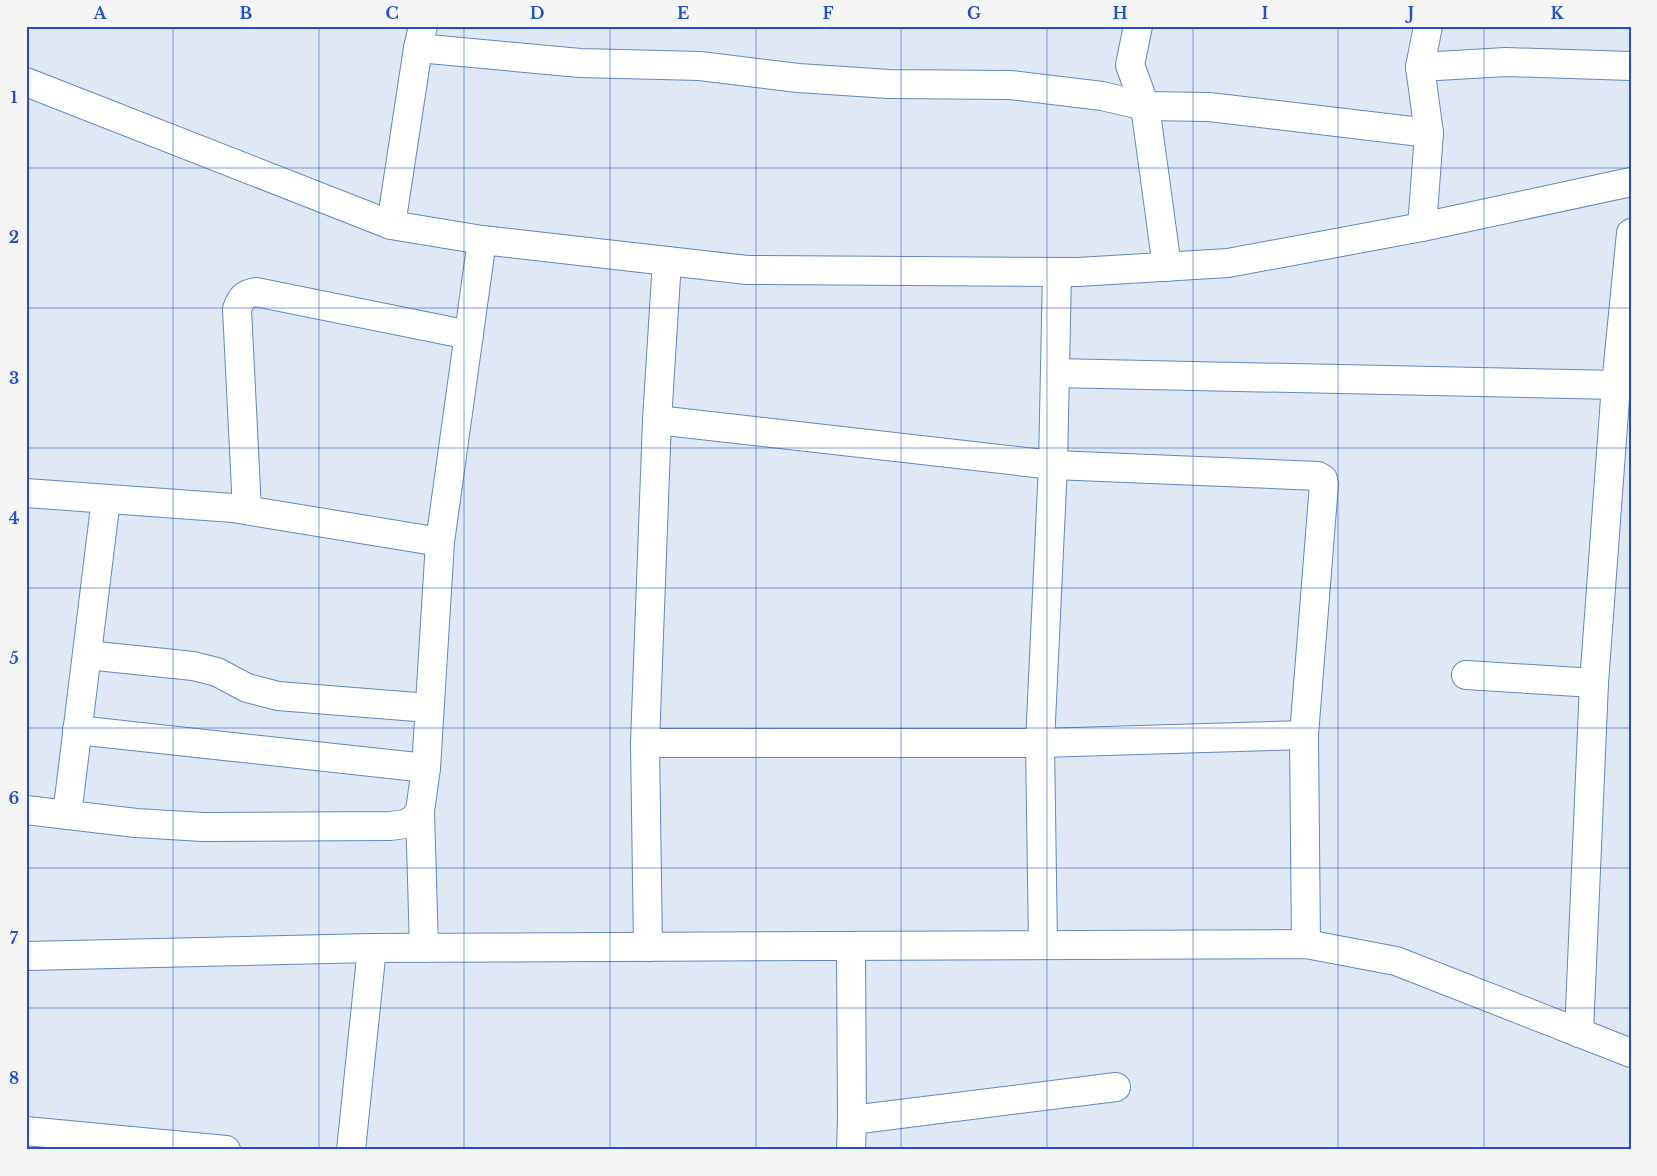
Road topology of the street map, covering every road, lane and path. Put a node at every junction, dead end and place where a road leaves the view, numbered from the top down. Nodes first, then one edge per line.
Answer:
1 (1138, 26) edge
2 (1428, 26) edge
3 (420, 37) edge
4 (1631, 66) edge
5 (1420, 67) junction
6 (26, 82) edge
7 (1145, 106) junction
8 (1428, 133) junction
9 (1631, 182) edge
10 (391, 225) junction
11 (1422, 227) junction
12 (1631, 233) edge
13 (482, 240) junction
14 (667, 261) junction
15 (1167, 267) junction
16 (1057, 272) junction
17 (469, 335) junction
18 (1055, 373) junction
19 (1616, 385) junction
20 (657, 420) junction
21 (1053, 465) junction
22 (26, 493) edge
23 (106, 499) junction
24 (247, 510) junction
25 (440, 542) junction
26 (87, 656) junction
27 (1466, 675) dead end
28 (1594, 683) junction
29 (430, 708) junction
30 (77, 730) junction
31 (1304, 735) junction
32 (1040, 743) junction
33 (644, 744) junction
34 (426, 768) junction
35 (26, 810) edge
36 (420, 811) junction
37 (67, 815) junction
38 (1306, 944) junction
39 (1043, 945) junction
40 (852, 946) junction
41 (648, 947) junction
42 (372, 948) junction
43 (424, 948) junction
44 (26, 956) edge
45 (1579, 1033) junction
46 (1631, 1053) edge
47 (1116, 1087) dead end
48 (852, 1120) junction
49 (26, 1131) edge
50 (68, 1142) edge
51 (226, 1150) edge
52 (351, 1150) edge
53 (851, 1150) edge

1 - 7 street
2 - 5 street
3 - 7 street
3 - 10 street
4 - 5 street
5 - 8 street
6 - 10 street
7 - 8 street
7 - 15 street
8 - 11 street
9 - 11 street
10 - 13 street
11 - 15 street
12 - 19 street
13 - 14 street
13 - 17 street
14 - 16 street
14 - 20 street
15 - 16 street
16 - 18 street
17 - 24 street
17 - 25 street
18 - 19 street
18 - 21 street
19 - 28 street
20 - 21 street
20 - 33 street
21 - 31 street
21 - 32 street
22 - 23 street
23 - 24 street
23 - 26 street
24 - 25 street
25 - 29 street
26 - 29 street
26 - 30 street
27 - 28 street
28 - 45 street
29 - 34 street
30 - 34 street
30 - 37 street
31 - 32 street
31 - 38 street
32 - 33 street
32 - 39 street
33 - 41 street
34 - 36 street
35 - 37 street
36 - 37 street
36 - 43 street
38 - 39 street
38 - 45 street
39 - 40 street
40 - 41 street
40 - 48 street
41 - 43 street
42 - 43 street
42 - 44 street
42 - 52 street
45 - 46 street
47 - 48 street
48 - 53 street
49 - 50 street
50 - 51 street

